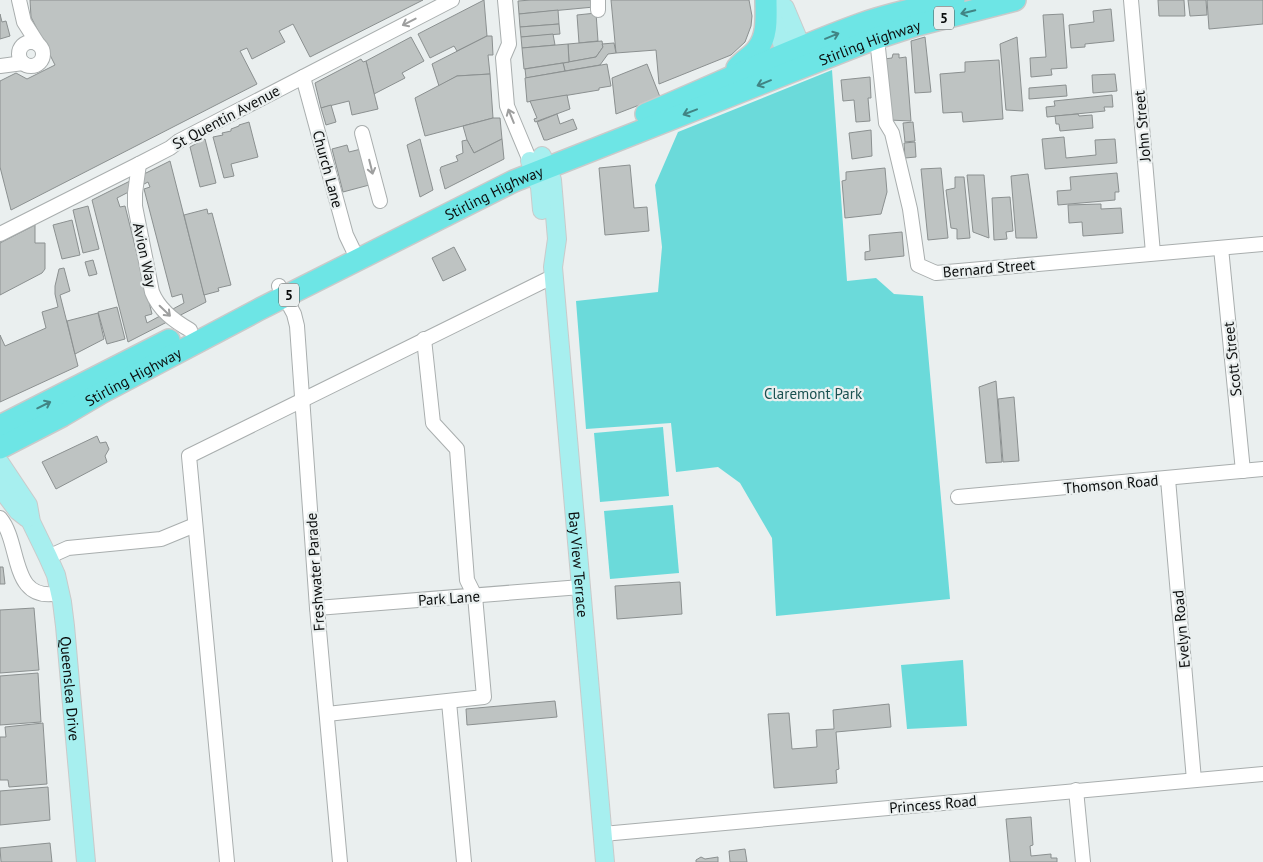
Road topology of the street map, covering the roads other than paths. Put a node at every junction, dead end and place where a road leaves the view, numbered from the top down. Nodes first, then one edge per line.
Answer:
1 (12, 0) edge
2 (19, 0) edge
3 (452, 0) edge
4 (505, 0) edge
5 (766, 0) edge
6 (771, 0) edge
7 (954, 0) edge
8 (1015, 0) edge
9 (1131, 0) edge
10 (894, 7) edge
11 (874, 39) junction
12 (38, 44) junction
13 (21, 53) junction
14 (797, 59) junction
15 (0, 62) edge
16 (0, 66) edge
17 (731, 76) junction
18 (304, 77) junction
19 (362, 133) dead end
20 (139, 164) junction
21 (538, 165) junction
22 (380, 200) dead end
23 (0, 234) edge
24 (1263, 244) edge
25 (1221, 248) junction
26 (1153, 253) junction
27 (355, 254) junction
28 (553, 271) junction
29 (282, 291) junction
30 (190, 330) junction
31 (424, 339) junction
32 (303, 400) junction
33 (3, 423) edge
34 (0, 448) edge
35 (0, 463) edge
36 (1263, 469) edge
37 (1243, 471) junction
38 (1168, 479) junction
39 (0, 487) edge
40 (958, 497) dead end
41 (0, 518) edge
42 (31, 522) junction
43 (195, 525) junction
44 (48, 557) junction
45 (581, 587) junction
46 (60, 593) junction
47 (475, 596) junction
48 (317, 608) junction
49 (449, 702) junction
50 (326, 714) junction
51 (1263, 774) edge
52 (1194, 780) junction
53 (1076, 790) junction
54 (603, 834) junction
55 (86, 862) edge
56 (227, 862) edge
57 (340, 862) edge
58 (464, 862) edge
59 (605, 862) edge
60 (1083, 862) edge

1 - 13 street
2 - 12 street
3 -> 18 street, St Quentin Avenue
21 -> 4 street, Bay View Terrace
5 - 17 highway
6 - 14 main road
7 - 10 highway, Stirling Highway / 5
8 -> 11 highway, Stirling Highway / 5
9 - 26 street, John Street
14 -> 10 highway, Stirling Highway / 5
11 - 14 highway, Stirling Highway / 5
11 - 26 street, Bernard Street
12 - 13 street
12 - 13 street
13 - 15 street
13 - 16 street
14 - 17 highway, Stirling Highway / 5
14 -> 21 highway, Stirling Highway / 5
17 - 21 highway, Stirling Highway / 5
18 - 20 street, St Quentin Avenue
18 - 27 street, Church Lane
19 -> 22 street
20 - 23 street, St Quentin Avenue
20 -> 30 street, Avion Way
21 - 27 highway, Stirling Highway / 5
21 - 28 main road, Bay View Terrace
24 - 25 street, Bernard Street
25 - 26 street, Bernard Street
25 - 37 street, Scott Street
27 - 29 highway, Stirling Highway / 5
28 - 31 street
28 - 45 main road, Bay View Terrace
29 - 30 highway, Stirling Highway / 5
29 - 32 street, Freshwater Parade
29 - 34 highway, Stirling Highway / 5
33 -> 30 highway, Stirling Highway / 5
31 - 32 street
31 - 47 street
32 - 43 street
32 - 48 street, Freshwater Parade
35 - 42 main road, Queenslea Drive
36 - 37 street, Thomson Road
37 - 38 street, Thomson Road
38 - 40 street, Thomson Road
38 - 52 street, Evelyn Road
39 - 42 main road, Queenslea Drive
41 - 46 street
42 - 44 main road, Queenslea Drive
43 - 44 street
43 - 56 street
44 - 46 main road, Queenslea Drive
45 - 47 street, Park Lane
45 - 54 main road, Bay View Terrace
46 - 55 main road, Queenslea Drive
47 - 48 street, Park Lane
47 - 49 street
48 - 50 street, Freshwater Parade
49 - 50 street
49 - 58 street
50 - 57 street, Freshwater Parade
51 - 52 street, Princess Road
52 - 53 street, Princess Road
53 - 54 street, Princess Road
53 - 60 street
54 - 59 main road, Bay View Terrace

